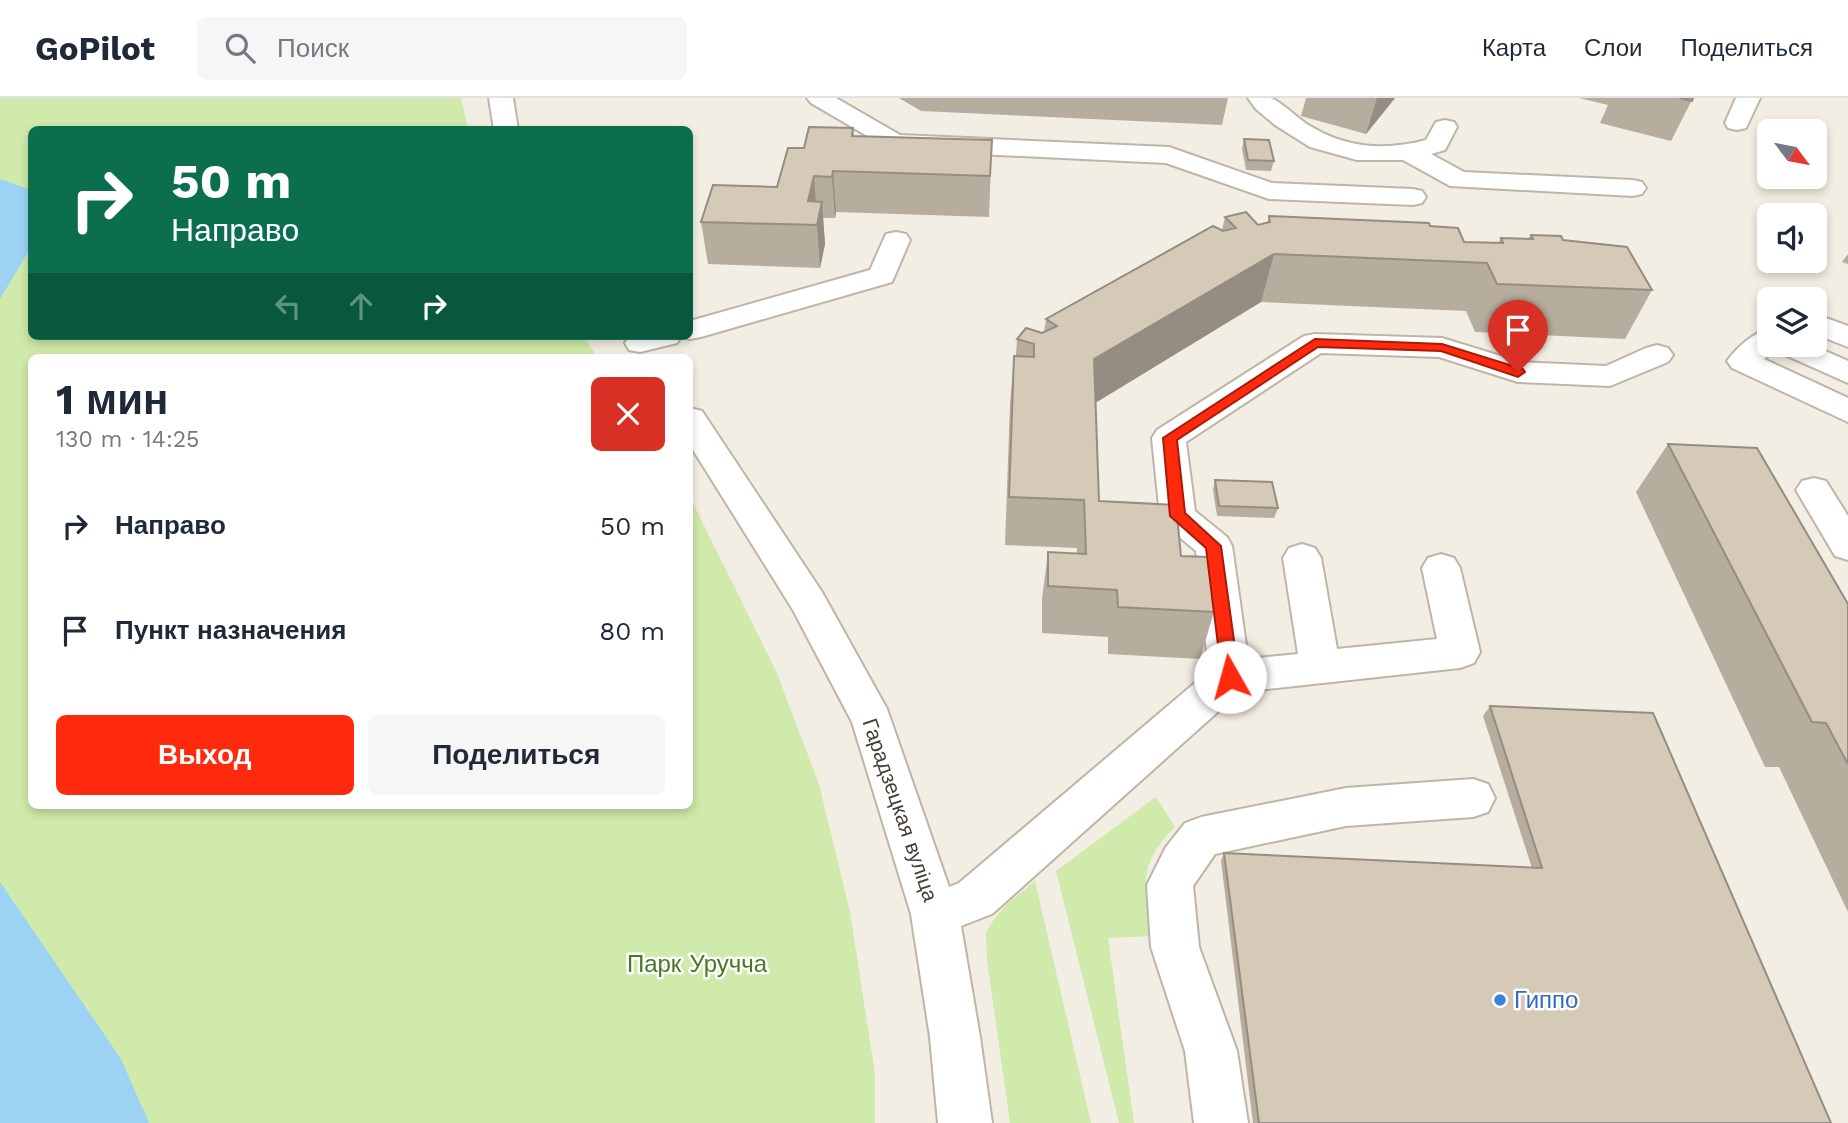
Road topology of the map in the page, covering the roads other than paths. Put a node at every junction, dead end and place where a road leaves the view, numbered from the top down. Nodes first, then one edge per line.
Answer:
1 (501, 98) edge
2 (819, 98) edge
3 (1260, 98) edge
4 (1748, 98) edge
5 (1737, 123) dead end
6 (505, 126) edge
7 (1445, 127) dead end
8 (1411, 154) junction
9 (1633, 187) dead end
10 (1413, 197) dead end
11 (897, 240) dead end
12 (1827, 328) edge
13 (693, 329) edge
14 (1848, 338) edge
15 (1757, 349) edge
16 (1657, 355) dead end
17 (1813, 357) edge
18 (1848, 373) edge
19 (1844, 403) edge
20 (693, 424) edge
21 (1814, 490) dead end
22 (1848, 547) edge
23 (1302, 558) dead end
24 (1441, 568) dead end
25 (1320, 667) junction
26 (1230, 677) junction
27 (1472, 798) dead end
28 (935, 915) junction
29 (965, 1123) edge
30 (1220, 1123) edge

1 - 6 street
2 - 10 street
3 - 8 street
4 - 5 street
7 - 8 street
8 - 9 street
11 - 13 street
12 - 14 street
15 - 19 street
16 - 26 street
17 - 18 street
20 - 28 street, Гарадзецкая вуліца
21 - 22 street
23 - 25 street
24 - 25 street
25 - 26 street
26 - 28 street
27 - 30 street
28 - 29 street, Гарадзецкая вуліца

